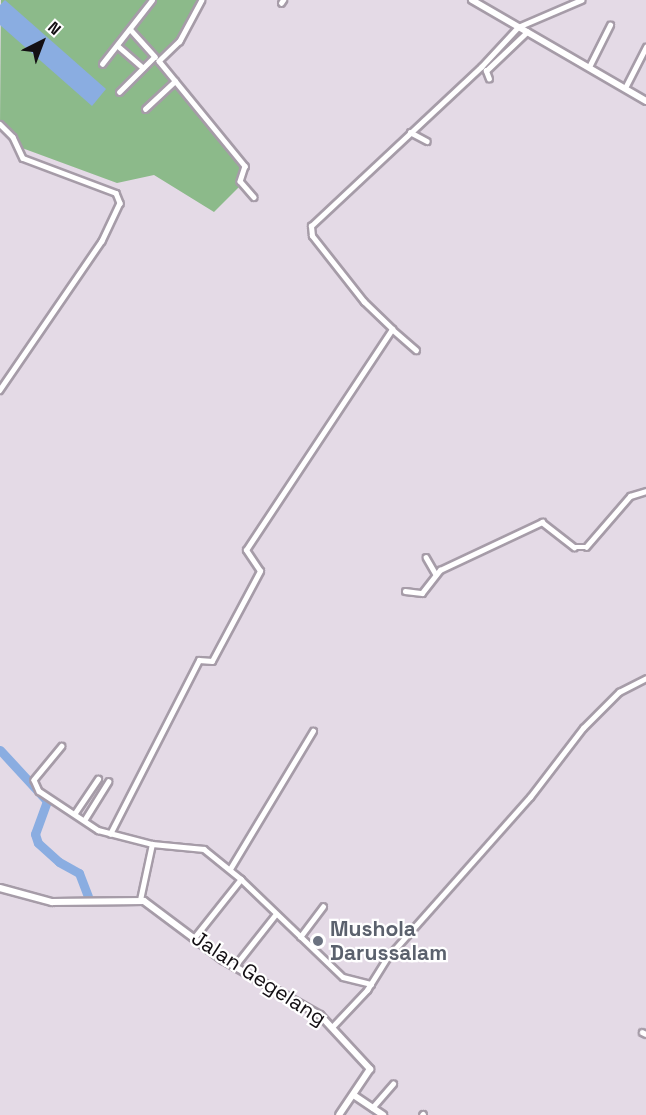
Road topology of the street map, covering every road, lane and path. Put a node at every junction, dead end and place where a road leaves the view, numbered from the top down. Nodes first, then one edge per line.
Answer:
1 (152, 0) edge
2 (202, 0) edge
3 (472, 0) edge
4 (581, 0) edge
5 (610, 26) dead end
6 (518, 27) junction
7 (131, 30) junction
8 (527, 32) junction
9 (118, 46) junction
10 (646, 47) edge
11 (157, 59) junction
12 (102, 64) dead end
13 (589, 67) junction
14 (143, 68) junction
15 (489, 79) dead end
16 (175, 81) junction
17 (626, 88) junction
18 (119, 92) dead end
19 (646, 101) edge
20 (144, 109) dead end
21 (0, 124) edge
22 (410, 132) junction
23 (427, 141) dead end
24 (254, 197) dead end
25 (392, 329) junction
26 (416, 350) dead end
27 (0, 390) edge
28 (646, 491) edge
29 (426, 557) dead end
30 (436, 574) junction
31 (405, 591) dead end
32 (646, 678) edge
33 (313, 731) dead end
34 (62, 746) dead end
35 (98, 779) dead end
36 (108, 782) dead end
37 (75, 813) junction
38 (84, 819) junction
39 (110, 834) junction
40 (152, 844) junction
41 (230, 869) junction
42 (241, 879) junction
43 (0, 888) edge
44 (140, 900) junction
45 (323, 907) dead end
46 (275, 915) junction
47 (300, 937) junction
48 (194, 938) junction
49 (234, 967) junction
50 (371, 984) junction
51 (333, 1026) junction
52 (393, 1084) dead end
53 (355, 1096) junction
54 (372, 1108) junction
55 (339, 1115) edge
56 (383, 1115) edge

1 - 7 street
2 - 11 street
3 - 6 street
4 - 6 street
5 - 13 street
6 - 8 street
6 - 22 street
7 - 9 street
7 - 11 street
8 - 13 street
8 - 15 street
9 - 12 street
9 - 14 street
10 - 17 street
11 - 14 street
11 - 16 street
13 - 17 street
14 - 18 street
16 - 20 street
16 - 24 street
17 - 19 street
21 - 27 street
22 - 23 street
22 - 25 street
25 - 26 street
25 - 39 street
28 - 30 street
29 - 30 street
30 - 31 street
32 - 50 street
33 - 41 street
34 - 37 street
35 - 37 street
36 - 38 street
37 - 38 street
38 - 39 street
39 - 40 street
40 - 41 street
40 - 44 street
41 - 42 street
42 - 46 street
42 - 48 street
43 - 44 street
44 - 48 street, Jalan Gegelang
45 - 47 street
46 - 47 street
46 - 49 street
47 - 50 street
48 - 49 street, Jalan Gegelang
49 - 51 street, Jalan Gegelang
50 - 51 street
51 - 53 street, Jalan Gegelang
52 - 54 street
53 - 54 street
53 - 55 street
54 - 56 street

